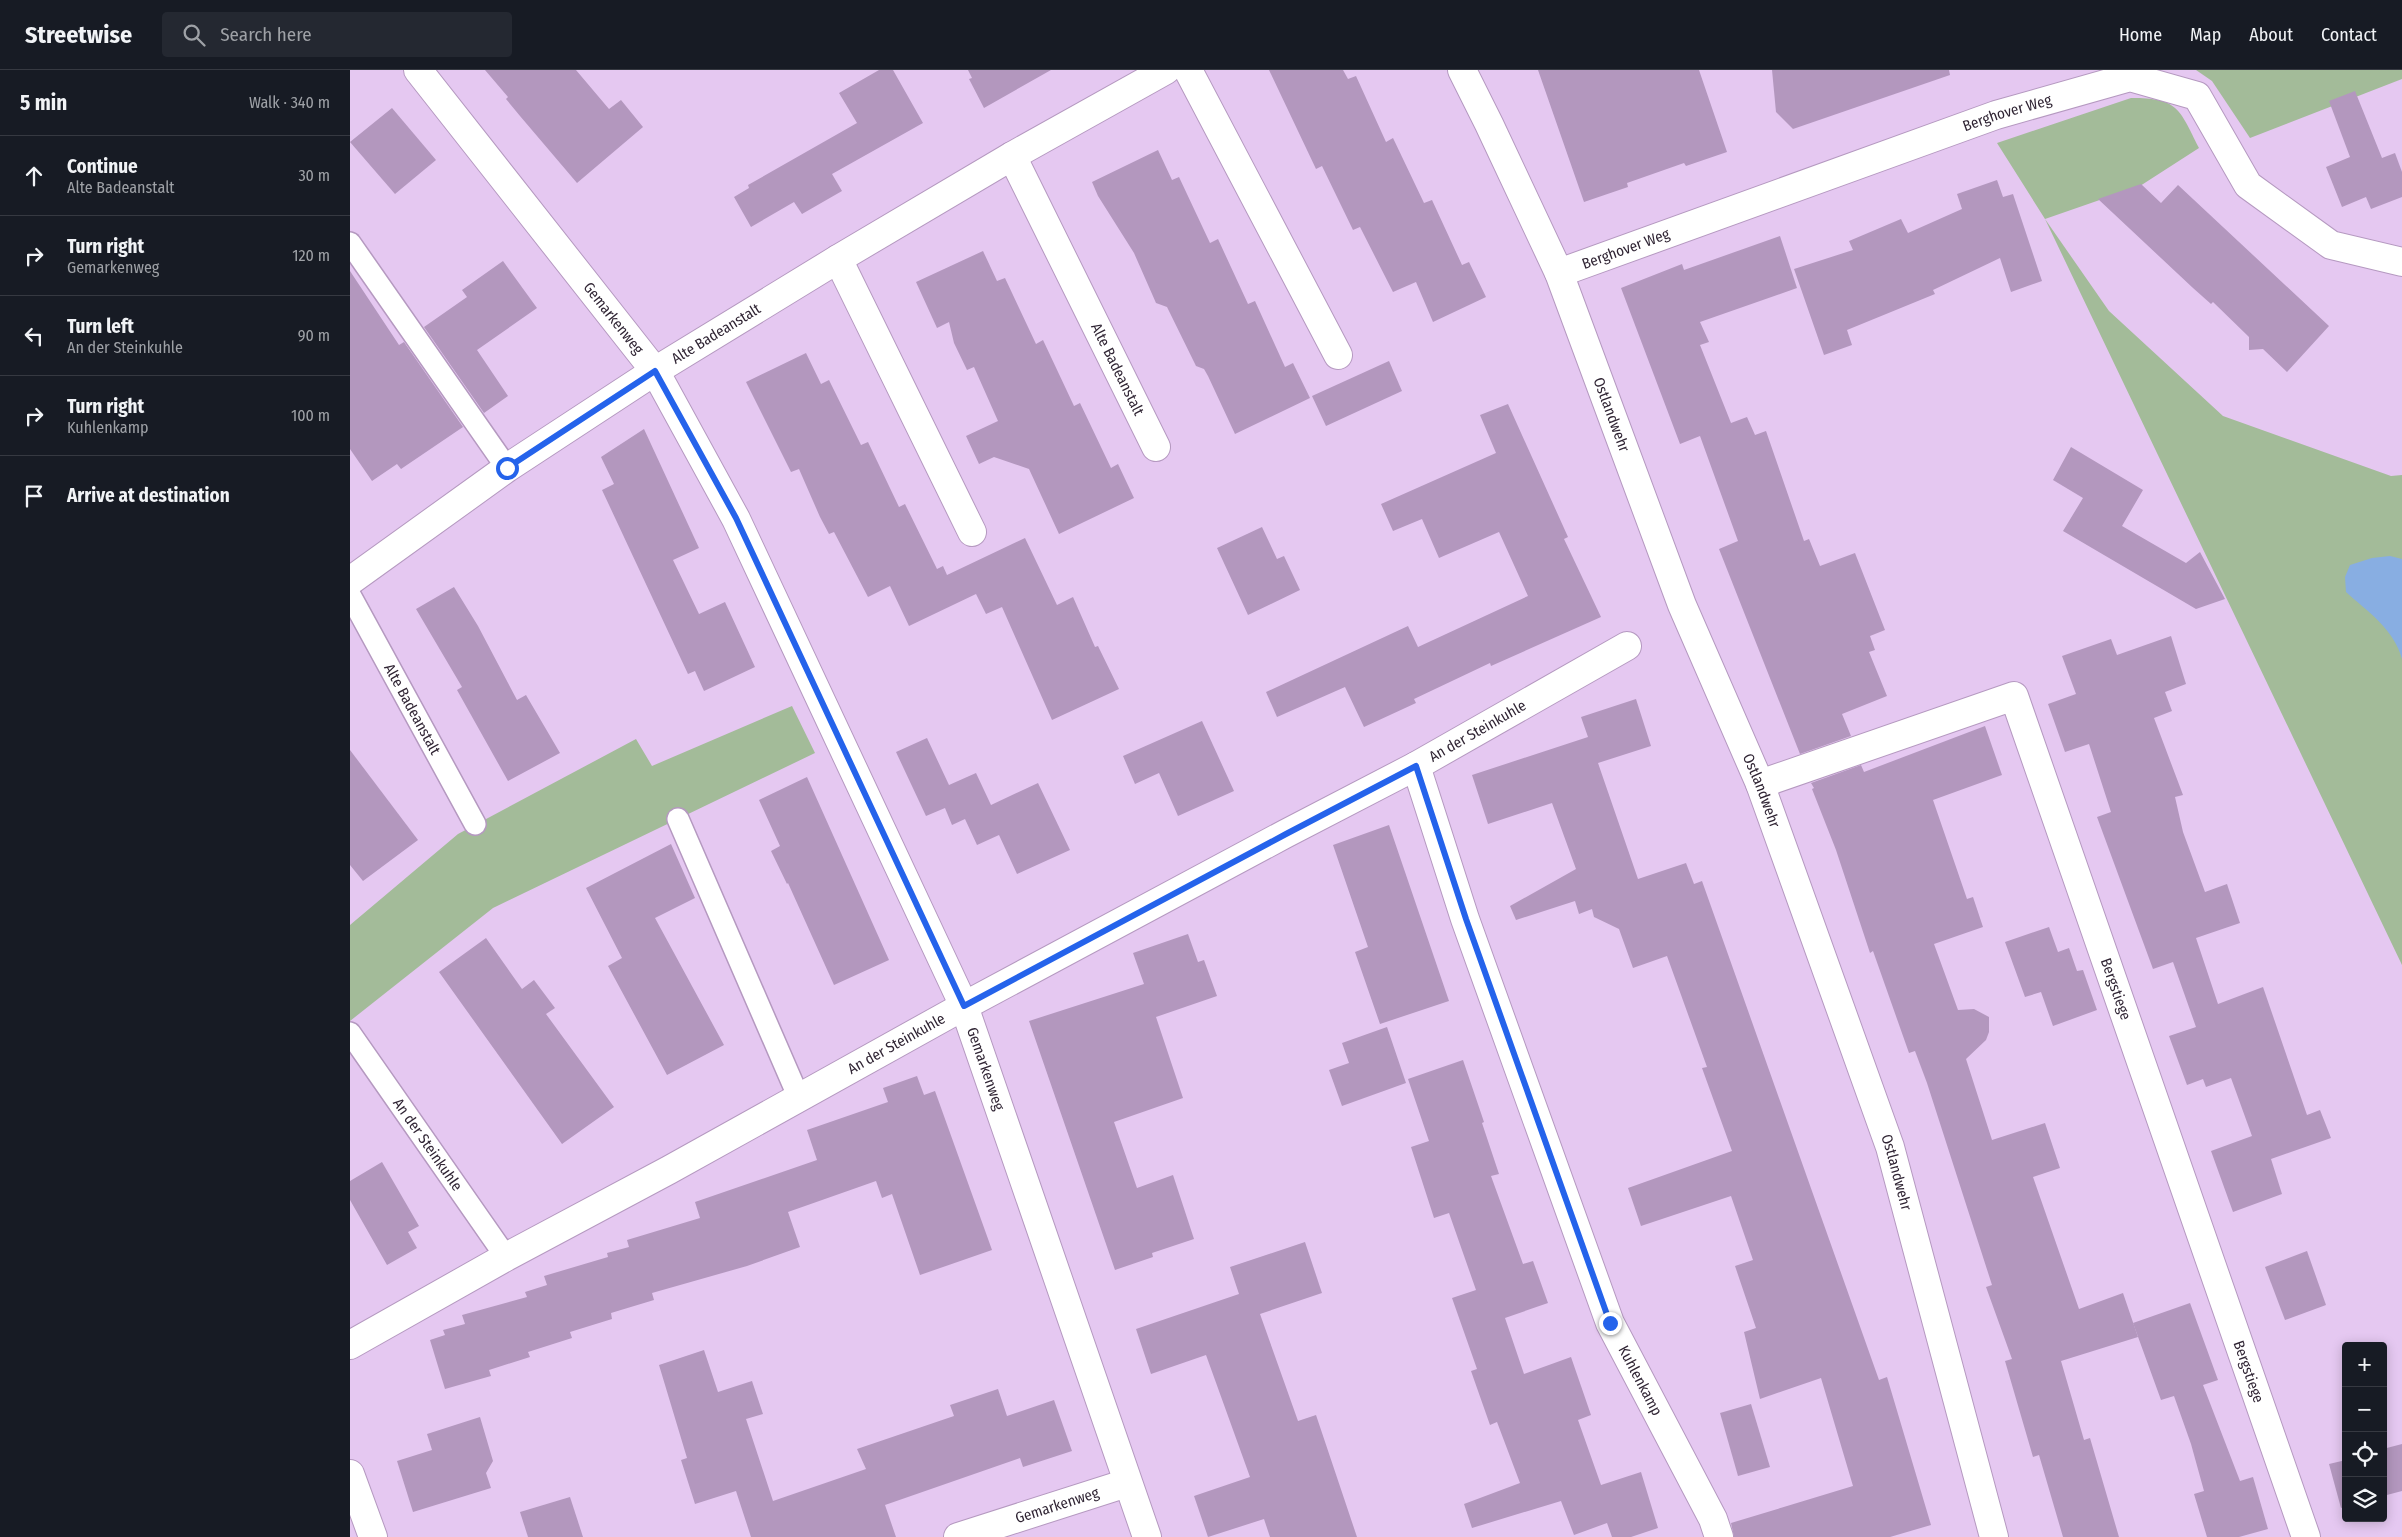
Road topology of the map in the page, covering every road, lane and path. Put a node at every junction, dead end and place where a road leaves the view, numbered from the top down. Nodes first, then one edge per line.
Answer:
1 (1166, 70) edge
2 (1188, 70) edge
3 (1462, 70) edge
4 (425, 72) edge
5 (1012, 156) junction
6 (350, 244) edge
7 (838, 259) junction
8 (2402, 262) edge
9 (1559, 273) junction
10 (1338, 355) dead end
11 (655, 371) junction
12 (1156, 447) dead end
13 (507, 468) junction
14 (972, 532) dead end
15 (350, 581) edge
16 (350, 595) edge
17 (1627, 646) dead end
18 (1416, 766) junction
19 (1760, 784) junction
20 (678, 819) dead end
21 (475, 824) dead end
22 (964, 1006) junction
23 (350, 1033) edge
24 (799, 1098) junction
25 (506, 1257) junction
26 (350, 1345) edge
27 (350, 1474) edge
28 (1127, 1483) junction
29 (373, 1537) edge
30 (958, 1537) edge
31 (1147, 1537) edge
32 (1719, 1537) edge
33 (1994, 1537) edge
34 (2306, 1537) edge

1 - 5 street, Alte Badeanstalt
2 - 10 street
3 - 9 street, Ostlandwehr
4 - 11 street, Gemarkenweg
5 - 7 street, Alte Badeanstalt
5 - 12 street, Alte Badeanstalt
6 - 13 lane
7 - 11 street, Alte Badeanstalt
7 - 14 street
8 - 9 street, Berghover Weg
9 - 19 street, Ostlandwehr
11 - 13 street, Alte Badeanstalt
11 - 22 street, Gemarkenweg
13 - 15 street, Alte Badeanstalt
16 - 21 lane, Alte Badeanstalt
17 - 18 street, An der Steinkuhle
18 - 22 street, An der Steinkuhle
18 - 32 street, Kuhlenkamp
19 - 33 street, Ostlandwehr
19 - 34 street, Bergstiege
20 - 24 lane
22 - 24 street, An der Steinkuhle
22 - 28 street, Gemarkenweg
23 - 25 lane, An der Steinkuhle
24 - 25 street, An der Steinkuhle
25 - 26 street, An der Steinkuhle
27 - 29 street
28 - 30 street, Gemarkenweg
28 - 31 street, Gemarkenweg

